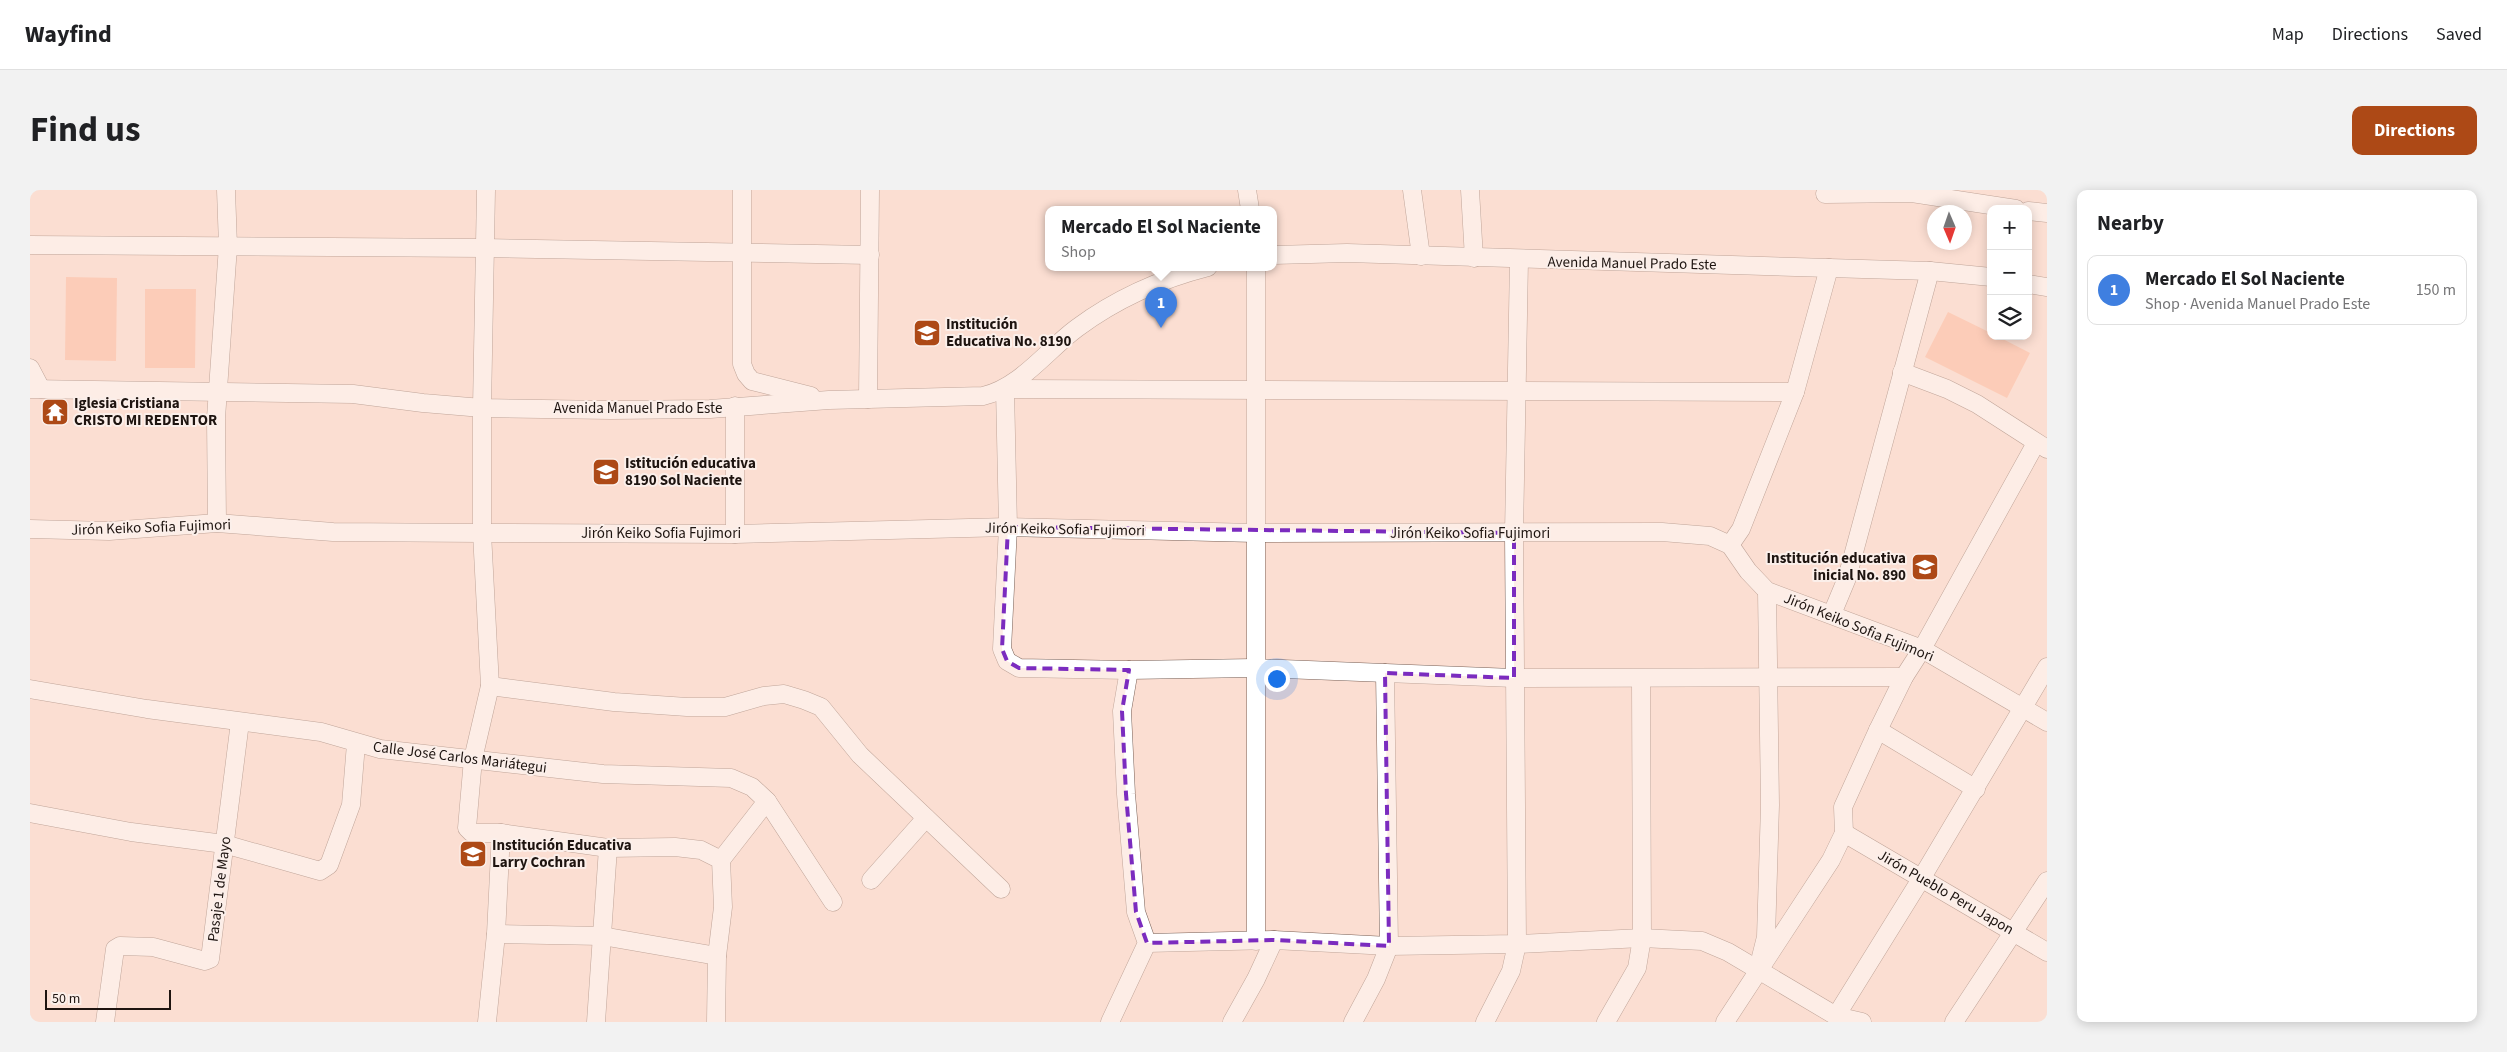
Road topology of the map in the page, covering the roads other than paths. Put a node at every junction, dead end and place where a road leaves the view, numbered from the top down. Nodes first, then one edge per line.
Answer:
1 (226, 190) edge
2 (486, 190) edge
3 (742, 190) edge
4 (870, 190) edge
5 (1247, 190) edge
6 (1412, 190) edge
7 (1470, 190) edge
8 (1825, 194) dead end
9 (1990, 205) edge
10 (1250, 206) edge
11 (2032, 211) edge
12 (2047, 213) edge
13 (30, 245) edge
14 (228, 246) junction
15 (485, 248) junction
16 (741, 253) junction
17 (1277, 254) edge
18 (870, 255) junction
19 (1421, 256) junction
20 (1474, 258) junction
21 (1519, 260) junction
22 (1829, 268) junction
23 (1197, 271) edge
24 (1256, 271) edge
25 (1930, 272) junction
26 (1987, 277) edge
27 (2032, 285) edge
28 (2047, 287) edge
29 (30, 368) edge
30 (1902, 372) junction
31 (36, 389) edge
32 (1005, 389) junction
33 (1256, 389) junction
34 (218, 391) junction
35 (1517, 392) junction
36 (1795, 392) junction
37 (868, 399) junction
38 (829, 400) junction
39 (735, 406) junction
40 (482, 408) junction
41 (2042, 446) edge
42 (217, 524) junction
43 (1008, 527) junction
44 (30, 529) edge
45 (482, 533) junction
46 (1255, 533) junction
47 (1514, 533) junction
48 (735, 534) junction
49 (1730, 545) junction
50 (1767, 591) junction
51 (1832, 614) junction
52 (1922, 649) junction
53 (2047, 667) edge
54 (1254, 668) junction
55 (1129, 670) junction
56 (1385, 674) junction
57 (1769, 676) junction
58 (1904, 677) junction
59 (1514, 678) junction
60 (1641, 680) junction
61 (490, 686) junction
62 (30, 689) edge
63 (2025, 707) junction
64 (240, 722) junction
65 (2047, 722) edge
66 (1878, 730) junction
67 (356, 744) junction
68 (473, 759) junction
69 (1976, 789) junction
70 (767, 801) junction
71 (30, 813) edge
72 (926, 818) junction
73 (501, 833) junction
74 (1844, 833) junction
75 (224, 844) junction
76 (608, 848) junction
77 (721, 860) junction
78 (1921, 879) junction
79 (871, 880) dead end
80 (2047, 882) edge
81 (1001, 889) dead end
82 (833, 902) dead end
83 (2015, 932) junction
84 (496, 934) junction
85 (602, 936) junction
86 (1642, 938) junction
87 (1274, 940) junction
88 (1256, 941) junction
89 (1147, 944) junction
90 (1517, 944) junction
91 (1389, 946) junction
92 (2047, 952) edge
93 (717, 956) junction
94 (1758, 970) junction
95 (1838, 1019) edge
96 (105, 1022) edge
97 (488, 1022) edge
98 (596, 1022) edge
99 (716, 1022) edge
100 (1110, 1022) edge
101 (1232, 1022) edge
102 (1353, 1022) edge
103 (1485, 1022) edge
104 (1606, 1022) edge
105 (1725, 1022) edge
106 (1862, 1022) edge
107 (1954, 1022) edge

1 - 14 street
2 - 15 street
3 - 16 street
4 - 18 street
5 - 10 street
6 - 19 street
7 - 20 street
8 - 9 street
11 - 12 street
13 - 14 street
14 - 15 street
14 - 34 street
15 - 16 street
15 - 40 street
16 - 18 street
16 - 38 street
17 - 19 street, Avenida Manuel Prado Este
18 - 37 street
19 - 20 street, Avenida Manuel Prado Este
20 - 21 street, Avenida Manuel Prado Este
21 - 22 street, Avenida Manuel Prado Este
21 - 35 street
22 - 25 street, Avenida Manuel Prado Este
22 - 36 street
23 - 32 street, Avenida Manuel Prado Este
24 - 33 street
25 - 26 street, Avenida Manuel Prado Este
25 - 30 street
27 - 28 street
29 - 31 street
30 - 41 street
30 - 51 street
31 - 34 street, Avenida Manuel Prado Este
32 - 33 street
32 - 37 street, Avenida Manuel Prado Este
32 - 43 street
33 - 35 street
33 - 46 street
34 - 40 street, Avenida Manuel Prado Este
34 - 42 street
35 - 36 street
35 - 47 street
36 - 49 street
37 - 38 street, Avenida Manuel Prado Este
38 - 39 street, Avenida Manuel Prado Este
39 - 40 street, Avenida Manuel Prado Este
39 - 48 street
40 - 45 street
41 - 52 street
42 - 44 street, Jirón Keiko Sofia Fujimori
42 - 45 street, Jirón Keiko Sofia Fujimori
43 - 46 street, Jirón Keiko Sofia Fujimori
43 - 48 street, Jirón Keiko Sofia Fujimori
43 - 55 street
45 - 48 street, Jirón Keiko Sofia Fujimori
45 - 61 street
46 - 47 street, Jirón Keiko Sofia Fujimori
46 - 54 street
47 - 49 street, Jirón Keiko Sofia Fujimori
47 - 59 street
49 - 50 street, Jirón Keiko Sofia Fujimori
50 - 51 street, Jirón Keiko Sofia Fujimori
50 - 57 street
51 - 52 street, Jirón Keiko Sofia Fujimori
52 - 58 street
52 - 63 street, Jirón Keiko Sofia Fujimori
53 - 63 street
54 - 55 street
54 - 56 street
54 - 88 street
55 - 89 street
56 - 59 street
56 - 91 street
57 - 58 street
57 - 60 street
57 - 94 street
58 - 66 street
59 - 60 street
59 - 90 street
60 - 86 street
61 - 68 street
61 - 72 street
62 - 64 street, Calle José Carlos Mariátegui
63 - 65 street, Jirón Keiko Sofia Fujimori
63 - 69 street
64 - 67 street, Calle José Carlos Mariátegui
64 - 75 street, Pasaje 1 de Mayo
66 - 69 street
66 - 74 street
67 - 68 street, Calle José Carlos Mariátegui
67 - 75 street
68 - 70 street, Calle José Carlos Mariátegui
68 - 73 street
69 - 78 street
70 - 77 street
70 - 82 street, Calle José Carlos Mariátegui
71 - 75 street
72 - 79 street
72 - 81 street
73 - 76 street
73 - 84 street
74 - 78 street, Jirón Pueblo Peru Japon
74 - 94 street
75 - 96 street, Pasaje 1 de Mayo
76 - 77 street
76 - 85 street
77 - 93 street
78 - 83 street, Jirón Pueblo Peru Japon
78 - 95 street
80 - 83 street
83 - 92 street, Jirón Pueblo Peru Japon
83 - 107 street
84 - 85 street
84 - 97 street
85 - 93 street
85 - 98 street
86 - 90 street
86 - 94 street
86 - 104 street
87 - 88 street
87 - 91 street
87 - 101 street
88 - 89 street
89 - 100 street
90 - 91 street
90 - 103 street
91 - 102 street
93 - 99 street
94 - 95 street
94 - 105 street
95 - 106 street

